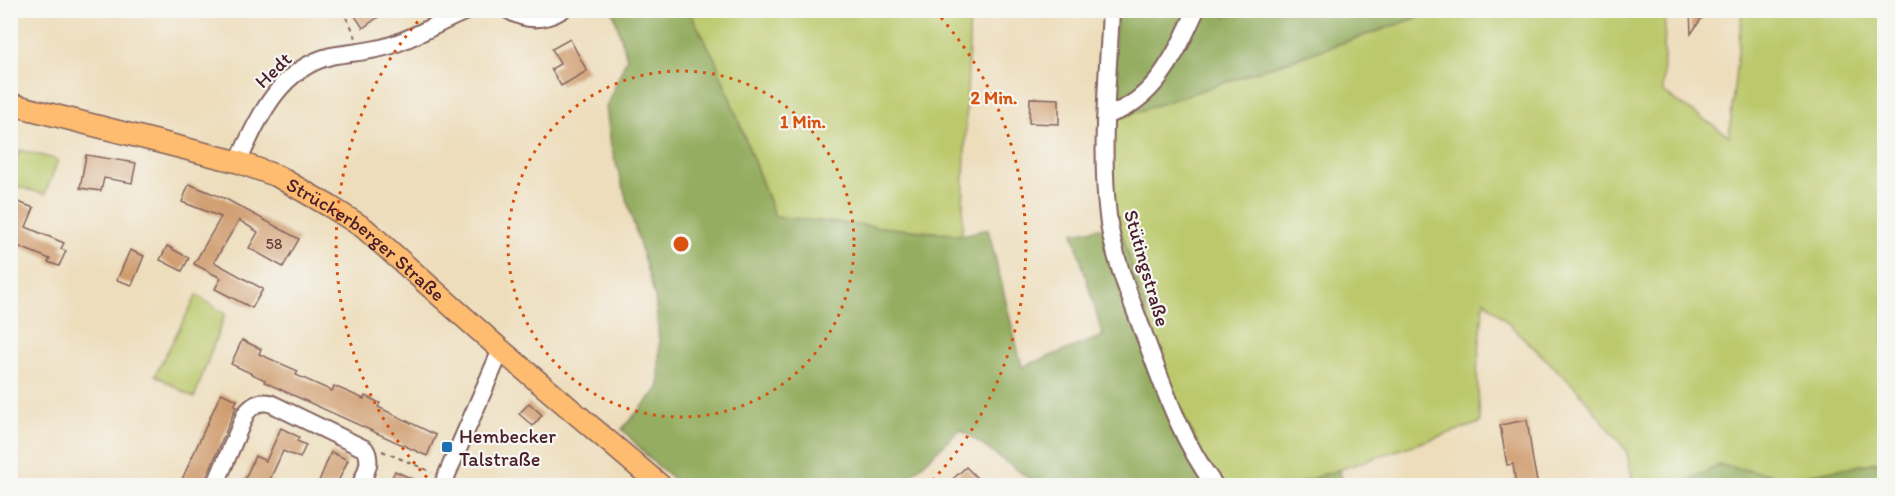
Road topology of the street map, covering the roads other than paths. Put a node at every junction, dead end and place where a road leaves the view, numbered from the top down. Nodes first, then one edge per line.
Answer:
1 (469, 10) edge
2 (508, 10) edge
3 (562, 10) edge
4 (1111, 10) edge
5 (1196, 10) edge
6 (10, 104) edge
7 (1106, 115) junction
8 (238, 162) junction
9 (501, 350) junction
10 (444, 482) edge
11 (215, 486) edge
12 (360, 486) edge
13 (661, 486) edge
14 (1215, 486) edge

1 - 8 street, Hedt
2 - 3 street
4 - 7 street, Stütingstraße
5 - 7 street
6 - 8 main road, Strückerberger Straße
7 - 14 street, Stütingstraße
8 - 9 main road, Strückerberger Straße
9 - 10 street
9 - 13 main road, Strückerberger Straße
11 - 12 street

